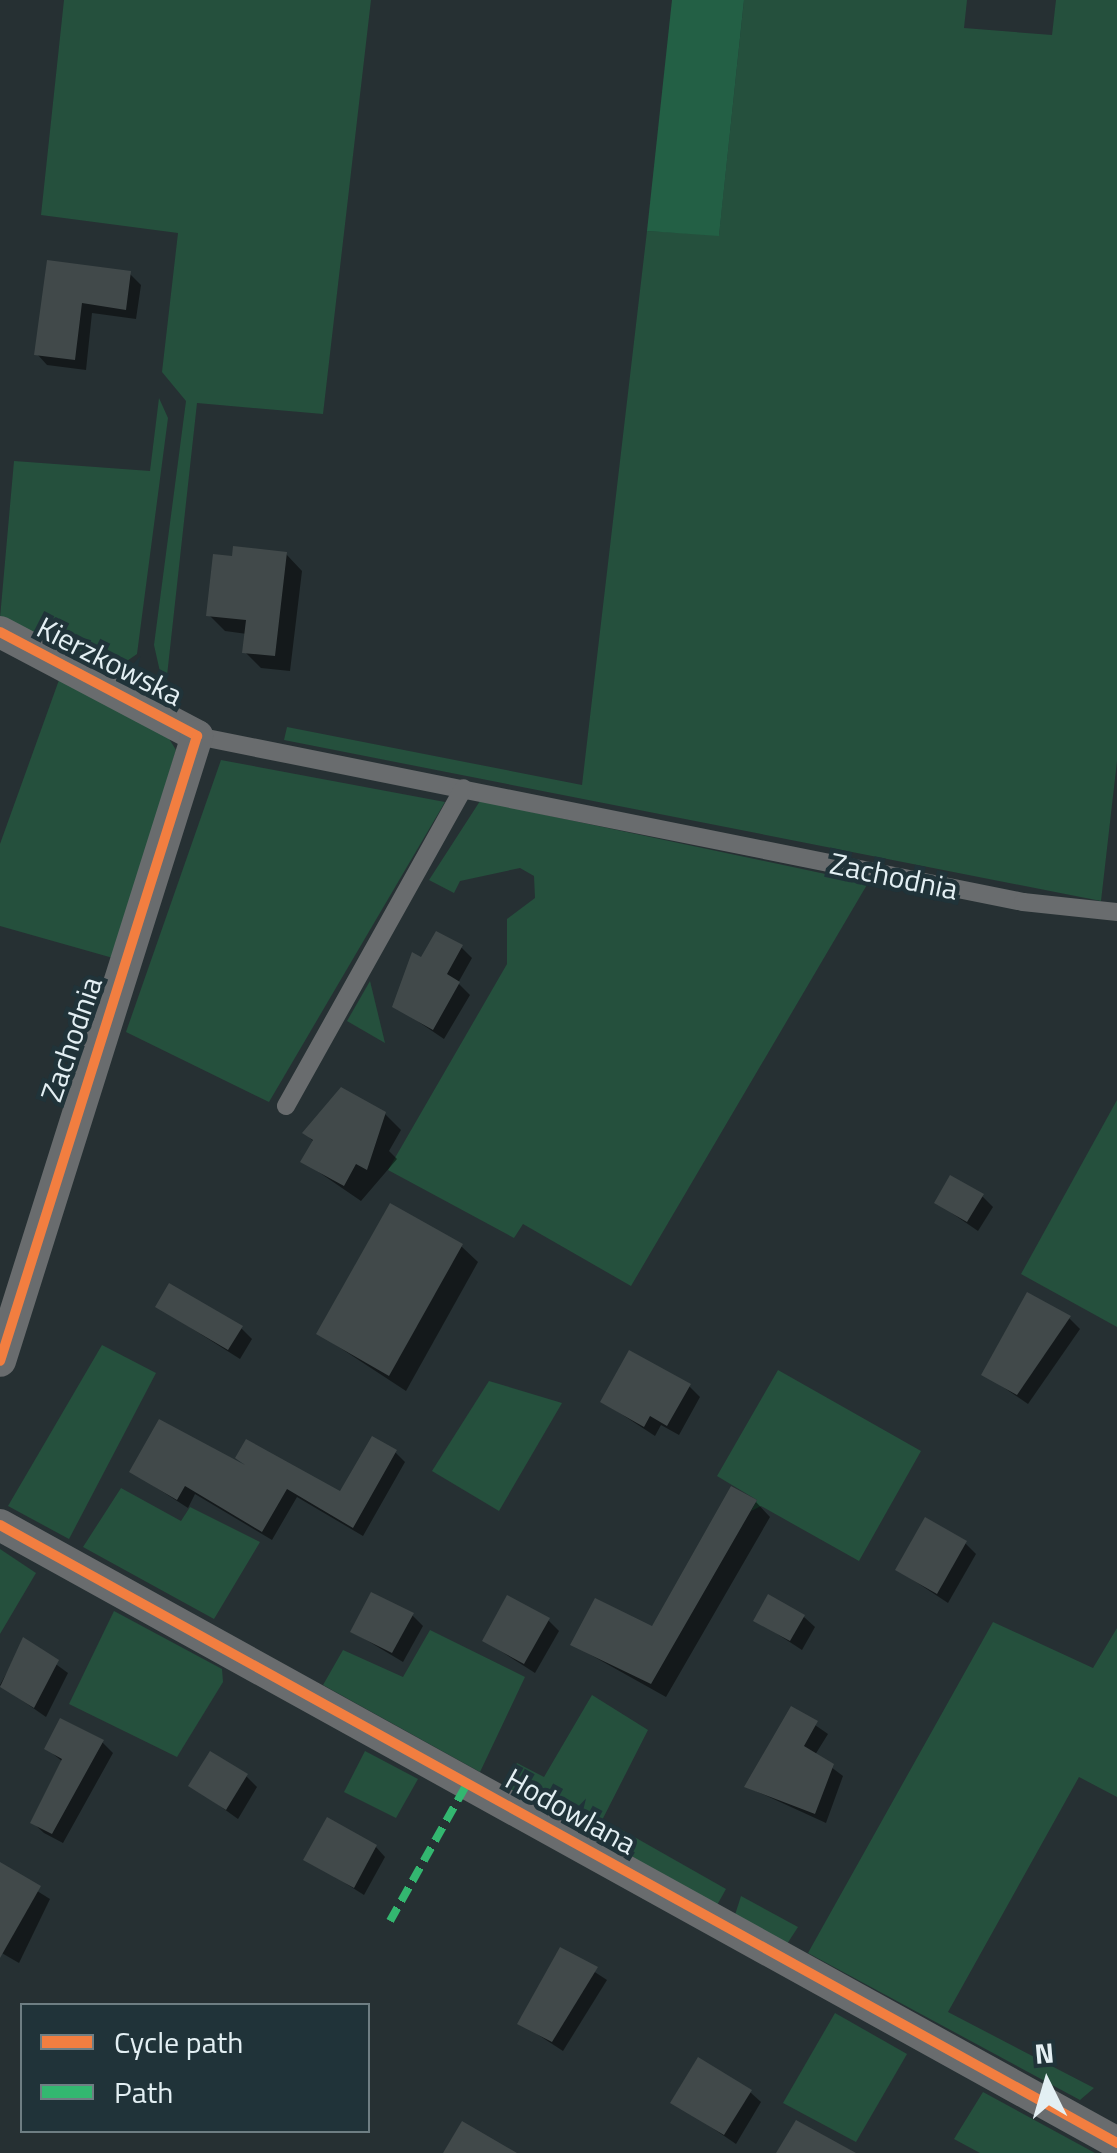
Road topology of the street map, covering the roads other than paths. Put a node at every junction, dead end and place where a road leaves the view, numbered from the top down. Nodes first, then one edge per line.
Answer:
1 (0, 632) edge
2 (197, 736) junction
3 (464, 788) junction
4 (1117, 912) edge
5 (286, 1106) dead end
6 (0, 1361) edge
7 (0, 1526) edge
8 (1117, 2143) edge

1 - 2 street, Kierzkowska
2 - 3 lane, Zachodnia
2 - 6 street, Zachodnia
3 - 4 lane, Zachodnia
3 - 5 lane
7 - 8 street, Hodowlana

